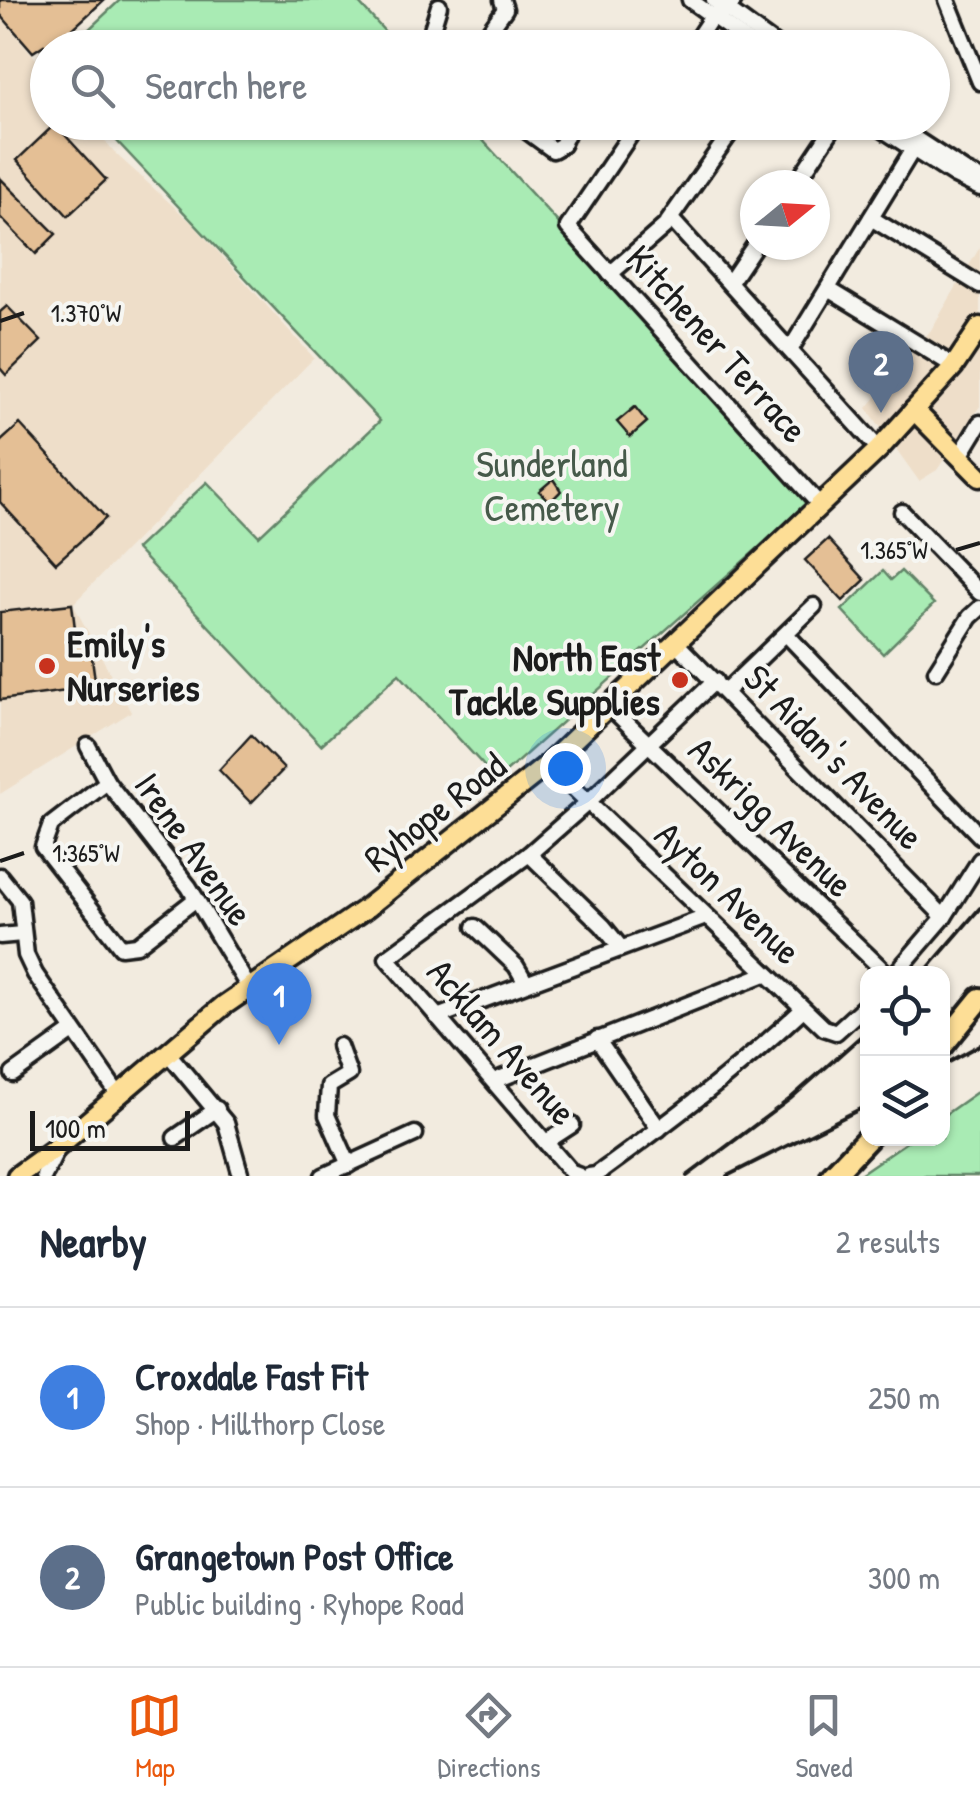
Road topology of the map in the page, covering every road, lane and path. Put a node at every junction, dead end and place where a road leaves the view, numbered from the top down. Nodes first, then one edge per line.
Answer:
1 (502, 0) edge
2 (690, 0) edge
3 (947, 0) edge
4 (732, 5) edge
5 (440, 6) dead end
6 (713, 8) edge
7 (432, 30) edge
8 (490, 30) edge
9 (700, 30) edge
10 (737, 30) edge
11 (760, 30) edge
12 (980, 82) edge
13 (536, 140) edge
14 (564, 140) edge
15 (626, 140) edge
16 (725, 140) edge
17 (825, 140) edge
18 (899, 140) edge
19 (917, 140) edge
20 (913, 149) junction
21 (805, 170) edge
22 (980, 178) edge
23 (980, 188) edge
24 (671, 218) junction
25 (872, 218) junction
26 (745, 260) edge
27 (610, 274) junction
28 (730, 282) junction
29 (980, 285) edge
30 (828, 290) junction
31 (980, 328) edge
32 (790, 350) junction
33 (954, 366) junction
34 (914, 410) junction
35 (980, 422) edge
36 (879, 449) junction
37 (960, 456) junction
38 (980, 478) edge
39 (819, 504) junction
40 (902, 512) dead end
41 (980, 593) edge
42 (814, 606) dead end
43 (980, 608) edge
44 (787, 635) junction
45 (676, 643) junction
46 (936, 671) dead end
47 (720, 686) junction
48 (610, 706) junction
49 (649, 745) junction
50 (88, 746) dead end
51 (548, 764) junction
52 (108, 782) junction
53 (587, 803) junction
54 (980, 836) edge
55 (529, 854) junction
56 (980, 860) edge
57 (0, 876) edge
58 (196, 899) junction
59 (944, 916) junction
60 (706, 917) junction
61 (475, 927) dead end
62 (22, 934) junction
63 (0, 936) edge
64 (621, 948) junction
65 (879, 966) edge
66 (902, 966) edge
67 (764, 974) junction
68 (526, 983) junction
69 (248, 988) junction
70 (980, 999) edge
71 (803, 1009) junction
72 (860, 1010) edge
73 (436, 1017) junction
74 (73, 1031) junction
75 (950, 1036) edge
76 (597, 1039) junction
77 (339, 1046) dead end
78 (167, 1052) junction
79 (13, 1074) dead end
80 (494, 1081) junction
81 (118, 1094) junction
82 (217, 1109) junction
83 (572, 1125) dead end
84 (659, 1129) junction
85 (415, 1134) dead end
86 (176, 1138) dead end
87 (546, 1142) junction
88 (60, 1145) junction
89 (860, 1146) edge
90 (348, 1165) junction
91 (17, 1176) edge
92 (44, 1176) edge
93 (241, 1176) edge
94 (323, 1176) edge
95 (580, 1176) edge
96 (589, 1176) edge
97 (832, 1176) edge

1 - 8 street
2 - 6 street
3 - 12 street
4 - 6 street
4 - 11 street
5 - 7 street
6 - 9 street
6 - 10 street
13 - 14 street
15 - 27 street, Kitchener Terrace
16 - 24 street
17 - 21 street
18 - 20 street
19 - 22 street
20 - 23 street
20 - 25 street
24 - 27 street
24 - 28 street
25 - 29 street
25 - 30 street
26 - 28 street
27 - 39 street, Kitchener Terrace
28 - 32 street
30 - 32 street
30 - 33 street
31 - 33 main road, Ryhope Road
32 - 36 street
33 - 34 main road, Ryhope Road
34 - 36 main road, Ryhope Road
34 - 37 main road
35 - 37 street
36 - 39 main road, Ryhope Road
37 - 38 main road
39 - 45 main road, Ryhope Road
40 - 41 street
42 - 44 street
43 - 46 street
44 - 47 street
44 - 54 street
45 - 47 street, St Aidan's Avenue
45 - 48 main road, Ryhope Road
47 - 49 street
47 - 59 street, St Aidan's Avenue
48 - 49 street, Askrigg Avenue
48 - 51 main road, Ryhope Road
49 - 53 street
49 - 65 street, Askrigg Avenue
50 - 52 street, Irene Avenue
51 - 53 street, Ayton Avenue
51 - 69 main road, Ryhope Road
52 - 58 street, Irene Avenue
52 - 58 street
53 - 55 street
53 - 60 street, Ayton Avenue
55 - 64 street
55 - 73 street, Acklam Avenue
56 - 59 street
57 - 62 street
58 - 69 street, Irene Avenue
59 - 66 street
60 - 64 street
60 - 67 street, Ayton Avenue
61 - 68 street
62 - 63 street
62 - 74 street
64 - 68 street
67 - 71 street, Ayton Avenue
67 - 76 street
68 - 73 street
69 - 78 main road, Ryhope Road
70 - 75 highway
71 - 72 street, Ayton Avenue
71 - 84 street, Acklam Avenue
73 - 80 street, Acklam Avenue
74 - 79 street
74 - 81 street
76 - 80 street
76 - 84 street
77 - 90 street
78 - 81 main road, Ryhope Road
78 - 82 street
80 - 87 street, Acklam Avenue
81 - 88 main road, Ryhope Road
82 - 86 street
82 - 93 street
83 - 87 street
84 - 96 street, Acklam Avenue
85 - 90 street
87 - 95 street, Acklam Avenue
88 - 91 main road, Ryhope Road
88 - 92 street
89 - 97 highway
90 - 94 street

